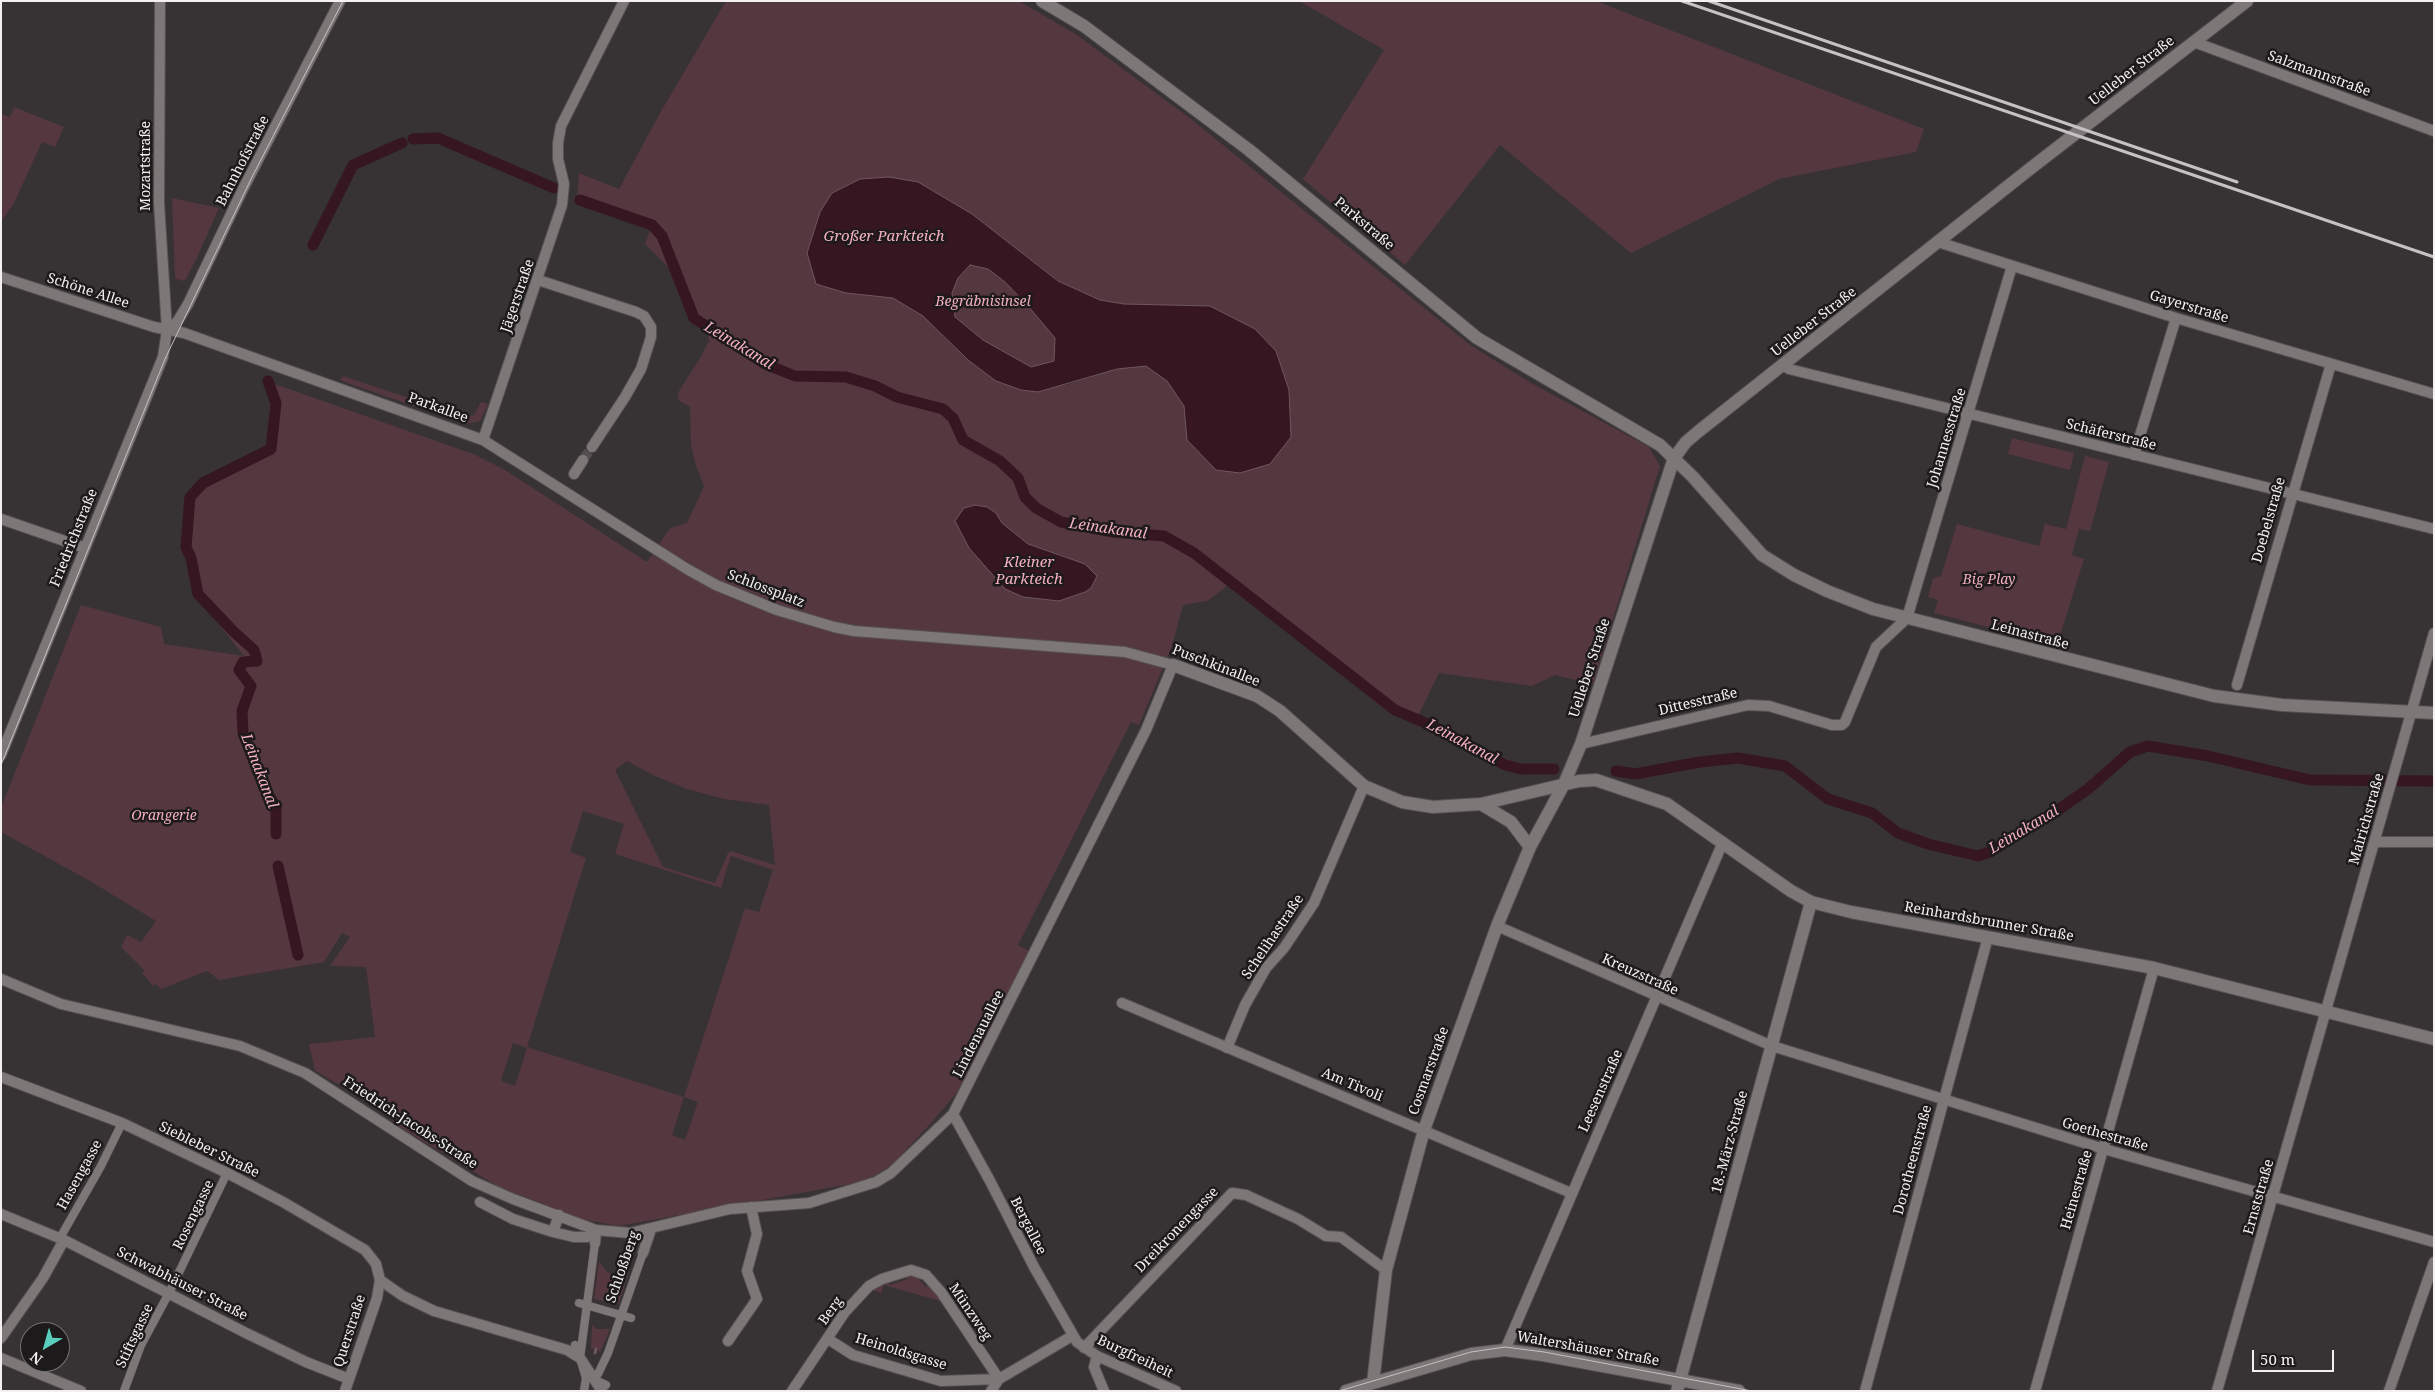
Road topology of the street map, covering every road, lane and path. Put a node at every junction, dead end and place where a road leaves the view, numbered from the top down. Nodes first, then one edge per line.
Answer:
1 (160, 1) edge
2 (340, 1) edge
3 (624, 1) edge
4 (1042, 1) edge
5 (2246, 1) edge
6 (2194, 42) junction
7 (2434, 131) edge
8 (1938, 242) junction
9 (2012, 266) junction
10 (1, 277) edge
11 (538, 280) junction
12 (2176, 318) junction
13 (167, 330) junction
14 (2330, 364) junction
15 (1783, 365) junction
16 (2434, 394) edge
17 (1968, 414) junction
18 (483, 440) junction
19 (592, 447) tunnel mouth
20 (2134, 455) junction
21 (1674, 458) junction
22 (583, 460) tunnel mouth
23 (574, 474) dead end
24 (2291, 495) junction
25 (1, 519) edge
26 (2434, 528) edge
27 (85, 548) junction
28 (676, 562) joint
29 (1907, 618) junction
30 (851, 630) joint
31 (2434, 633) edge
32 (1173, 665) junction
33 (2237, 686) dead end
34 (2411, 712) junction
35 (2434, 713) edge
36 (1581, 744) junction
37 (1, 755) edge
38 (1564, 784) junction
39 (1364, 786) junction
40 (1481, 804) junction
41 (1723, 842) junction
42 (2376, 842) junction
43 (2434, 842) edge
44 (1530, 847) junction
45 (1811, 902) junction
46 (1497, 926) junction
47 (1988, 937) junction
48 (2154, 968) junction
49 (1, 979) edge
50 (1656, 997) junction
51 (1122, 1004) dead end
52 (2326, 1012) junction
53 (2434, 1039) edge
54 (1772, 1046) junction
55 (1227, 1048) junction
56 (1, 1077) edge
57 (1944, 1100) junction
58 (953, 1114) junction
59 (122, 1123) junction
60 (1424, 1130) junction
61 (2104, 1149) junction
62 (227, 1173) junction
63 (1571, 1193) junction
64 (2273, 1197) junction
65 (480, 1202) dead end
66 (751, 1207) junction
67 (1, 1214) edge
68 (558, 1215) junction
69 (651, 1229) junction
70 (596, 1230) junction
71 (553, 1232) junction
72 (62, 1239) junction
73 (2434, 1242) edge
74 (595, 1243) joint
75 (642, 1252) joint
76 (2434, 1262) edge
77 (911, 1270) joint
78 (1386, 1270) junction
79 (380, 1280) junction
80 (169, 1293) junction
81 (579, 1303) dead end
82 (588, 1306) junction
83 (621, 1315) junction
84 (631, 1318) dead end
85 (1072, 1336) junction
86 (1, 1338) edge
87 (828, 1338) junction
88 (728, 1341) dead end
89 (1084, 1348) junction
90 (1504, 1350) junction
91 (578, 1352) junction
92 (1097, 1356) junction
93 (1, 1358) edge
94 (593, 1377) junction
95 (349, 1379) junction
96 (999, 1379) junction
97 (1373, 1383) junction
98 (1679, 1386) edge
99 (604, 1388) edge
100 (1350, 1390) edge
101 (81, 1391) edge
102 (124, 1391) edge
103 (345, 1391) edge
104 (584, 1391) edge
105 (792, 1391) edge
106 (991, 1391) edge
107 (1104, 1391) edge
108 (1176, 1391) edge
109 (1739, 1391) edge
110 (1865, 1391) edge
111 (2035, 1391) edge
112 (2217, 1391) edge
113 (2389, 1391) edge

1 - 13 street, Mozartstraße
2 - 13 street, Bahnhofstraße
3 - 11 street, Jägerstraße
4 - 21 street, Parkstraße
5 - 6 street, Uelleber Straße
6 - 7 street, Salzmannstraße
6 - 8 street, Uelleber Straße
8 - 9 street, Gayerstraße
8 - 15 street, Uelleber Straße
9 - 12 street, Gayerstraße
9 - 17 street, Johannesstraße
10 - 13 street, Schöne Allee
11 - 18 street, Jägerstraße
11 - 19 street
12 - 14 street, Gayerstraße
12 - 20 street
13 - 18 street, Parkallee
13 - 27 street, Friedrichstraße
14 - 16 street, Gayerstraße
14 - 24 street, Doebelstraße
15 - 17 street, Schäferstraße
15 - 21 street, Uelleber Straße
17 - 20 street, Schäferstraße
17 - 29 street, Johannesstraße
18 - 28 street, Parkallee
20 - 24 street, Schäferstraße
21 - 29 street, Leinastraße
21 - 36 street, Uelleber Straße
22 - 23 street
24 - 26 street, Schäferstraße
24 - 33 street, Doebelstraße
25 - 27 street
27 - 37 street, Friedrichstraße
28 - 30 street, Schlossplatz
29 - 34 street, Leinastraße
29 - 36 street, Dittesstraße
30 - 32 street, Puschkinallee
31 - 34 street, Mairichstraße
32 - 39 street, Puschkinallee
32 - 58 street, Lindenauallee
34 - 35 street, Leinastraße
34 - 42 street, Mairichstraße
36 - 38 street, Uelleber Straße
38 - 40 street, Puschkinallee
38 - 41 street, Reinhardsbrunner Straße
38 - 44 street, Cosmarstraße
39 - 40 street, Puschkinallee
39 - 55 street, Schelihastraße
40 - 44 street
41 - 45 street, Reinhardsbrunner Straße
41 - 50 street, Leesenstraße
42 - 43 street
42 - 52 street, Mairichstraße
44 - 46 street, Cosmarstraße
45 - 47 street, Reinhardsbrunner Straße
45 - 54 street, 18.-März-Straße
46 - 50 street, Kreuzstraße
46 - 60 street, Cosmarstraße
47 - 48 street, Reinhardsbrunner Straße
47 - 57 street, Dorotheenstraße
48 - 52 street, Reinhardsbrunner Straße
48 - 61 street, Heinestraße
49 - 68 street, Friedrich-Jacobs-Straße
50 - 54 street, Kreuzstraße
50 - 63 street, Leesenstraße
51 - 55 street, Am Tivoli
52 - 53 street, Reinhardsbrunner Straße
52 - 64 street, Ernststraße
54 - 57 street, Goethestraße
54 - 98 street, 18.-März-Straße
55 - 60 street, Am Tivoli
56 - 59 street, Siebleber Straße
57 - 61 street, Goethestraße
57 - 110 street, Dorotheenstraße
58 - 66 street, Lindenauallee
58 - 85 street, Bergallee
59 - 62 street, Siebleber Straße
59 - 72 street, Hasengasse
60 - 63 street, Am Tivoli
60 - 78 street, Cosmarstraße
61 - 64 street, Goethestraße
61 - 111 street, Heinestraße
62 - 79 street, Siebleber Straße
62 - 80 street, Rosengasse
63 - 90 street, Leesenstraße
64 - 73 street, Goethestraße
64 - 112 street, Ernststraße
65 - 71 street, Friedrich-Jacobs-Straße
66 - 69 street, Lindenauallee
66 - 88 street
67 - 72 street, Schwabhäuser Straße
68 - 70 street, Friedrich-Jacobs-Straße
68 - 71 street
69 - 70 street, Friedrich-Jacobs-Straße
69 - 75 street, Schloßberg
70 - 71 street, Friedrich-Jacobs-Straße
70 - 74 street, Schloßberg
72 - 80 street, Schwabhäuser Straße
72 - 86 street
74 - 82 street, Schloßberg
75 - 83 street, Schloßberg
76 - 113 street
77 - 87 street, Berg
77 - 96 street, Münzweg
78 - 89 street, Dreikronengasse
78 - 97 street, Cosmarstraße
79 - 91 street
79 - 95 street, Querstraße
80 - 95 street, Schwabhäuser Straße
80 - 102 street, Stiftsgasse
81 - 82 street, Schloßberg
82 - 83 street, Schloßberg
82 - 91 street, Schloßberg
83 - 84 street, Schloßberg
83 - 94 street, Schloßberg
85 - 89 street, Bergallee
85 - 96 street
87 - 96 street, Heinoldsgasse
87 - 105 street, Berg
89 - 92 street, Burgfreiheit
90 - 97 street, Waltershäuser Straße
90 - 98 street, Waltershäuser Straße
91 - 94 street
92 - 107 street
92 - 108 street, Burgfreiheit
93 - 101 street
94 - 99 street
94 - 104 street, Schloßberg
95 - 103 street, Querstraße
96 - 106 street
97 - 100 street, Waltershäuser Straße
98 - 109 street, Waltershäuser Straße

